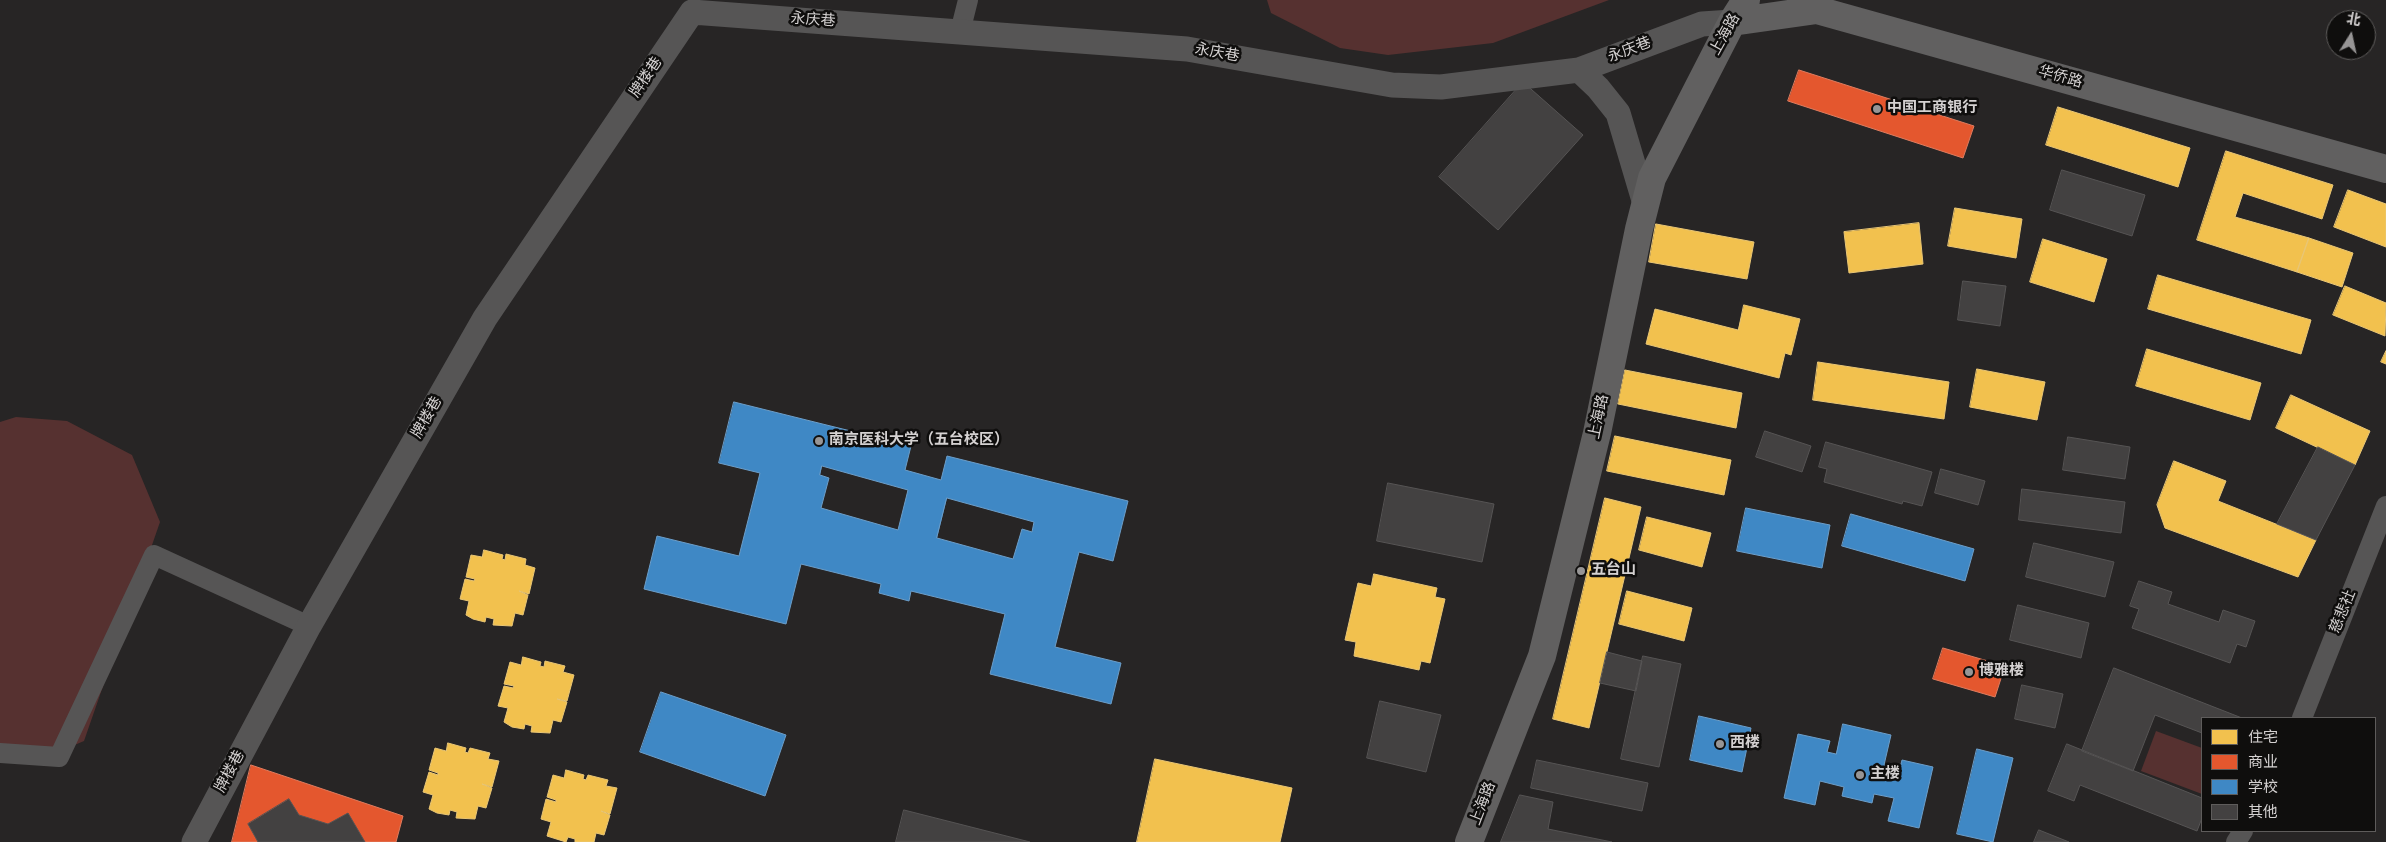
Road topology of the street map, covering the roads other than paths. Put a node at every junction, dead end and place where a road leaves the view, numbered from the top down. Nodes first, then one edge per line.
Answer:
1 (968, 0) edge
2 (1746, 0) edge
3 (689, 6) edge
4 (1732, 22) junction
5 (960, 32) junction
6 (1579, 70) junction
7 (2386, 170) edge
8 (1645, 204) junction
9 (2386, 506) edge
10 (310, 626) junction
11 (2302, 717) edge
12 (0, 753) edge
13 (194, 842) edge
14 (1469, 842) edge

1 - 5 street
2 - 4 main road, 上海路
3 - 5 street, 永庆巷
3 - 10 street, 牌楼巷
4 - 6 street, 永庆巷
4 - 7 main road, 华侨路
4 - 8 main road, 上海路
5 - 6 street, 永庆巷
6 - 8 street
8 - 14 main road, 上海路
9 - 11 street, 慈悲社
10 - 12 street
10 - 13 street, 牌楼巷

